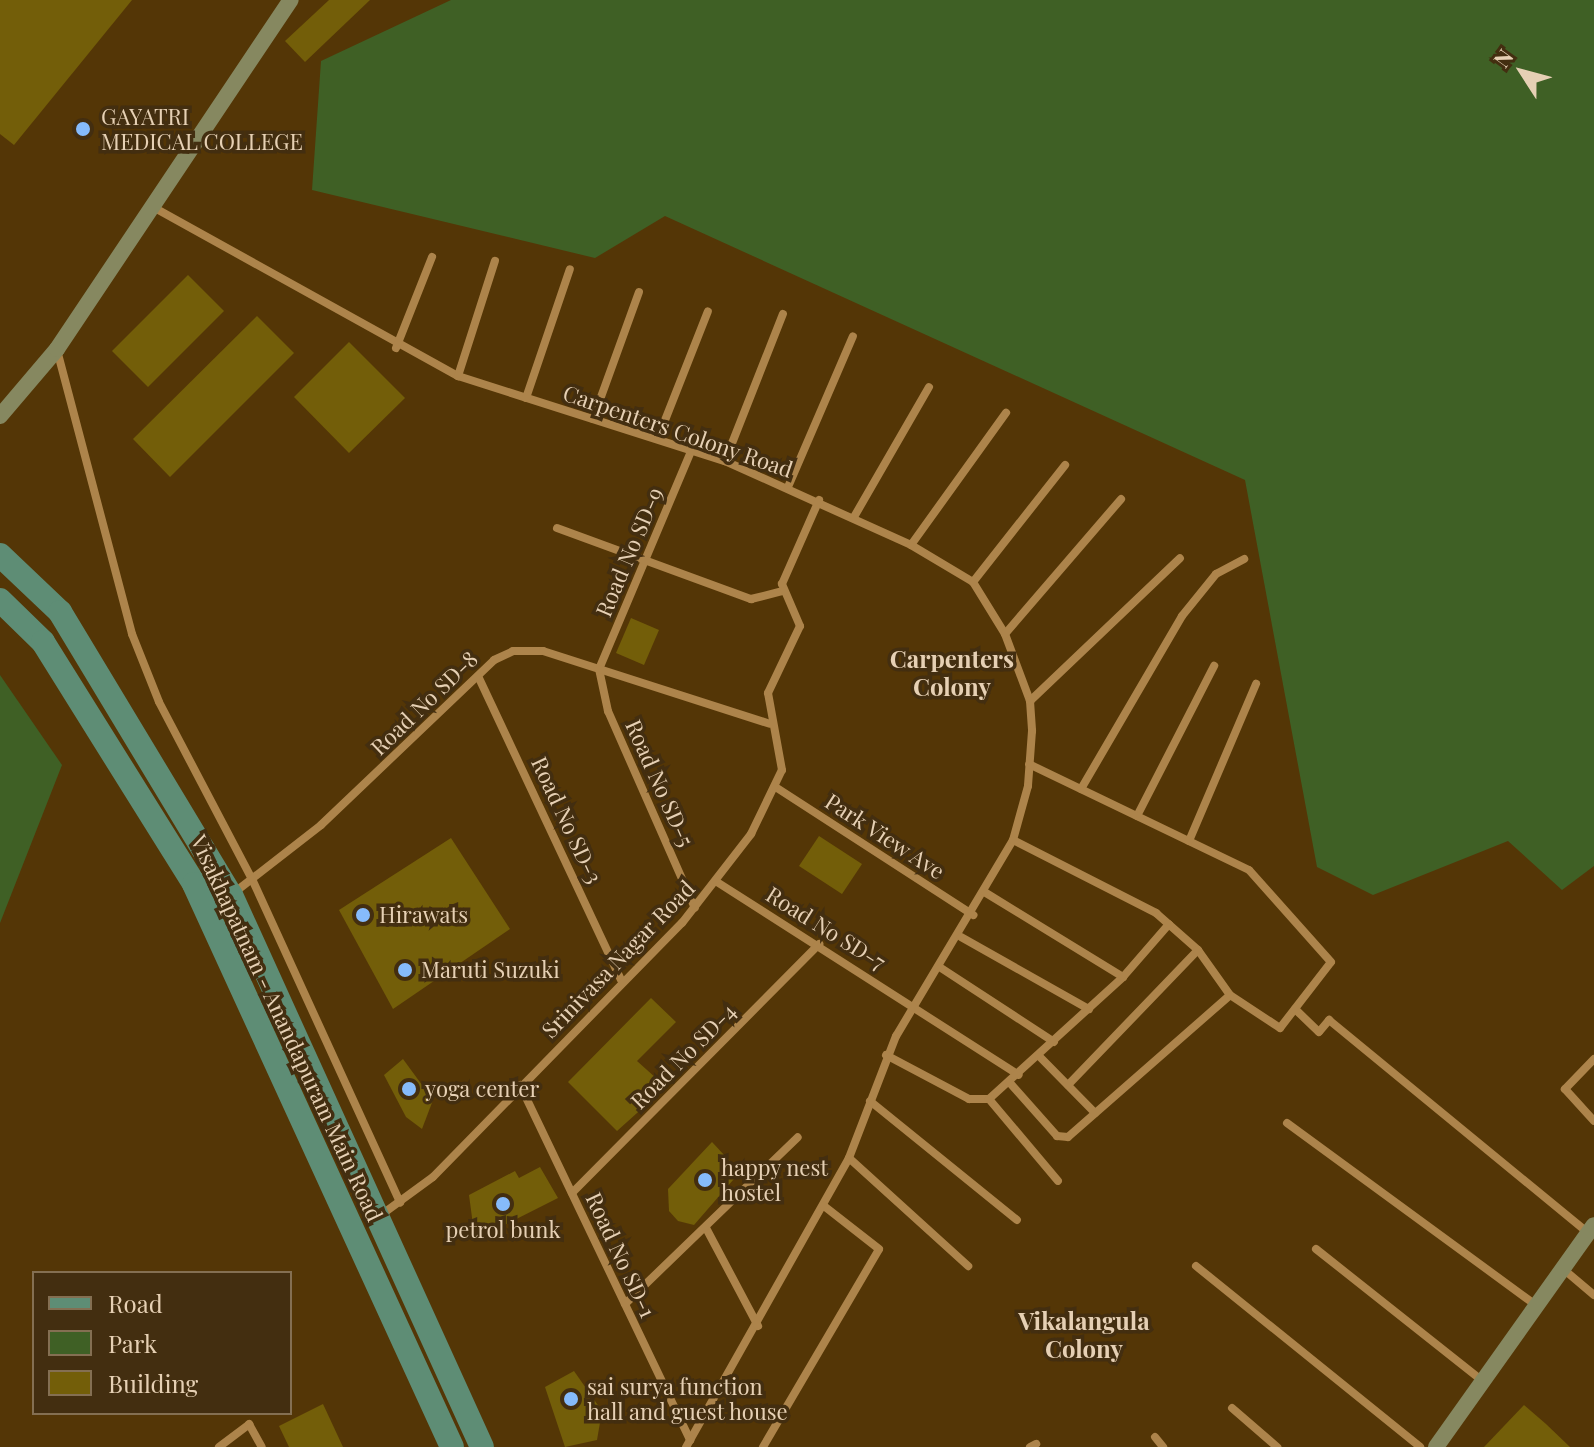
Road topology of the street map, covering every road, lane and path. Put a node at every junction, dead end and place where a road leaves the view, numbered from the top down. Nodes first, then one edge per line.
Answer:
1 (291, 0) edge
2 (152, 207) junction
3 (432, 257) dead end
4 (495, 261) dead end
5 (570, 269) dead end
6 (639, 292) dead end
7 (708, 311) dead end
8 (783, 314) dead end
9 (853, 336) dead end
10 (396, 348) junction
11 (57, 349) junction
12 (458, 376) junction
13 (929, 387) dead end
14 (526, 398) junction
15 (1006, 413) dead end
16 (0, 416) edge
17 (593, 419) junction
18 (658, 438) junction
19 (692, 449) junction
20 (725, 461) junction
21 (1065, 465) dead end
22 (788, 487) junction
23 (1121, 499) dead end
24 (819, 500) junction
25 (854, 517) junction
26 (557, 528) dead end
27 (911, 545) junction
28 (0, 555) edge
29 (1180, 558) dead end
30 (645, 559) junction
31 (1244, 559) dead end
32 (973, 582) junction
33 (780, 592) junction
34 (0, 600) edge
35 (1005, 634) junction
36 (1214, 666) dead end
37 (599, 669) junction
38 (478, 676) junction
39 (1256, 684) dead end
40 (1030, 701) junction
41 (770, 724) junction
42 (1029, 764) junction
43 (777, 788) junction
44 (1081, 789) junction
45 (1137, 816) junction
46 (1013, 840) junction
47 (1189, 841) junction
48 (252, 879) junction
49 (717, 882) junction
50 (986, 893) junction
51 (231, 895) junction
52 (695, 908) junction
53 (973, 915) junction
54 (1169, 924) junction
55 (961, 937) junction
56 (819, 944) junction
57 (1198, 950) junction
58 (941, 968) junction
59 (1123, 977) junction
60 (621, 980) junction
61 (1230, 995) junction
62 (917, 1004) junction
63 (1089, 1009) junction
64 (1295, 1009) junction
65 (1054, 1042) junction
66 (886, 1055) junction
67 (1039, 1056) junction
68 (1594, 1059) edge
69 (1019, 1075) junction
70 (1010, 1083) junction
71 (520, 1085) junction
72 (1068, 1085) junction
73 (989, 1099) junction
74 (870, 1101) junction
75 (1095, 1113) junction
76 (1594, 1121) edge
77 (1287, 1123) dead end
78 (798, 1137) dead end
79 (849, 1158) junction
80 (1058, 1181) dead end
81 (572, 1193) junction
82 (400, 1203) junction
83 (824, 1206) junction
84 (376, 1219) junction
85 (1017, 1220) dead end
86 (706, 1228) junction
87 (1591, 1229) edge
88 (1316, 1249) dead end
89 (968, 1266) dead end
90 (1196, 1266) dead end
91 (1562, 1267) junction
92 (1594, 1295) edge
93 (625, 1304) junction
94 (1537, 1306) junction
95 (758, 1326) junction
96 (1484, 1382) junction
97 (1232, 1408) dead end
98 (1155, 1437) dead end
99 (688, 1443) edge
100 (219, 1447) edge
101 (262, 1447) edge
102 (452, 1447) edge
103 (482, 1447) edge
104 (763, 1447) edge
105 (1163, 1447) edge
106 (1277, 1447) edge
107 (1420, 1447) edge
108 (1436, 1447) edge

1 - 2 street
2 - 10 street, Carpenters Colony Road
2 - 11 street
3 - 10 street
4 - 12 street
5 - 14 street
6 - 17 street
7 - 18 street
8 - 20 street
9 - 22 street
10 - 12 street, Carpenters Colony Road
11 - 16 street
11 - 48 street
12 - 14 street, Carpenters Colony Road
13 - 25 street
14 - 17 street, Carpenters Colony Road
15 - 27 street
17 - 18 street, Carpenters Colony Road
18 - 19 street, Carpenters Colony Road
19 - 20 street, Carpenters Colony Road
19 - 30 street, Road No SD-9
20 - 22 street, Carpenters Colony Road
21 - 32 street
22 - 24 street, Carpenters Colony Road
23 - 35 street
24 - 25 street, Carpenters Colony Road
24 - 33 street
25 - 27 street, Carpenters Colony Road
26 - 30 street
27 - 32 street, Carpenters Colony Road
28 - 51 main road, Visakhapatnam - Anandapuram Main Road
29 - 40 street
30 - 33 street
30 - 37 street, Road No SD-9
31 - 44 street
32 - 35 street, Carpenters Colony Road
33 - 41 street
34 - 102 main road, Visakhapatnam - Anandapuram Main Road
35 - 40 street, Carpenters Colony Road
36 - 45 street
37 - 38 street, Road No SD-8
37 - 41 street, Road No SD-8
37 - 52 street, Road No SD-5
38 - 48 street, Road No SD-8
38 - 60 street, Road No SD-3
39 - 47 street
40 - 42 street, Carpenters Colony Road
41 - 43 street
42 - 44 street
42 - 46 street, Carpenters Colony Road
43 - 49 street, Srinivasa Nagar Road
43 - 53 street, Park View Ave
44 - 45 street
45 - 47 street
46 - 50 street, Carpenters Colony Road
46 - 54 street
47 - 64 street
48 - 51 street, Road No SD-8
48 - 82 street
49 - 52 street, Srinivasa Nagar Road
49 - 56 street, Road No SD-7
50 - 53 street, Carpenters Colony Road
50 - 59 street
51 - 84 main road, Visakhapatnam - Anandapuram Main Road
52 - 60 street, Srinivasa Nagar Road
53 - 55 street, Carpenters Colony Road
54 - 57 street
54 - 59 street
55 - 58 street, Carpenters Colony Road
55 - 63 street
56 - 62 street, Road No SD-7
56 - 81 street, Road No SD-4
57 - 61 street
57 - 72 street
58 - 62 street, Carpenters Colony Road
58 - 65 street
59 - 63 street
60 - 71 street, Srinivasa Nagar Road
61 - 64 street
61 - 75 street
62 - 66 street, Carpenters Colony Road
62 - 69 street, Road No SD-7
63 - 65 street
64 - 87 street
65 - 67 street
66 - 73 street
66 - 74 street, Carpenters Colony Road
67 - 69 street
67 - 72 street
68 - 76 street
69 - 70 street
70 - 73 street
70 - 75 street
71 - 81 street, Road No SD-1
71 - 82 street, Srinivasa Nagar Road
72 - 75 street
73 - 80 street
74 - 79 street, Carpenters Colony Road
74 - 85 street
77 - 94 street
78 - 86 street
79 - 83 street, Carpenters Colony Road
79 - 89 street
81 - 93 street, Road No SD-1
82 - 84 street, Srinivasa Nagar Road
83 - 95 street, Carpenters Colony Road
83 - 104 street
84 - 103 main road, Visakhapatnam - Anandapuram Main Road
86 - 93 street
86 - 95 street
87 - 91 street
88 - 96 street
90 - 107 street
91 - 92 street
91 - 94 street
93 - 99 street, Road No SD-1
94 - 96 street
95 - 99 street, Carpenters Colony Road
96 - 108 street
97 - 106 street
98 - 105 street
100 - 101 street

